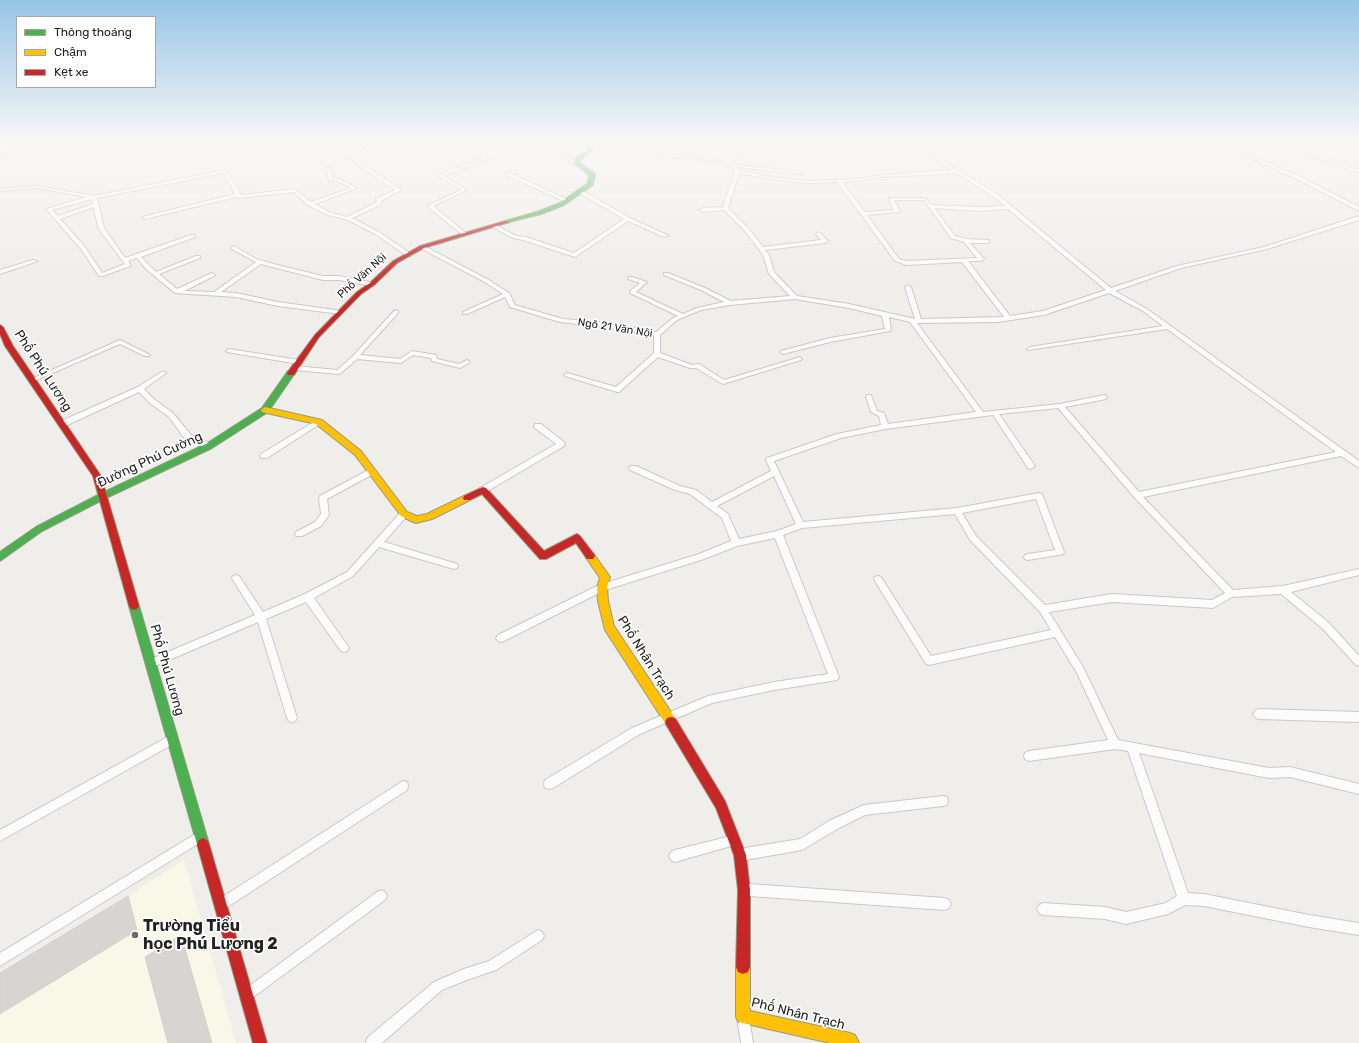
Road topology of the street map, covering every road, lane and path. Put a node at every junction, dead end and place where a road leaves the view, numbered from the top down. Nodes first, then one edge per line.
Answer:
1 (64, 192) edge
2 (122, 192) edge
3 (236, 192) edge
4 (282, 192) edge
5 (297, 192) edge
6 (345, 192) edge
7 (395, 192) edge
8 (461, 192) edge
9 (547, 192) edge
10 (581, 192) joint
11 (730, 192) edge
12 (847, 192) edge
13 (989, 192) edge
14 (1325, 192) edge
15 (238, 195) junction
16 (94, 197) junction
17 (568, 201) junction
18 (311, 204) junction
19 (96, 206) junction
20 (930, 206) junction
21 (1010, 207) junction
22 (725, 208) junction
23 (1359, 209) edge
24 (703, 210) dead end
25 (863, 214) junction
26 (145, 217) dead end
27 (58, 218) junction
28 (348, 218) junction
29 (628, 218) junction
30 (1359, 218) edge
31 (494, 226) junction
32 (464, 234) junction
33 (819, 234) dead end
34 (193, 236) dead end
35 (666, 236) dead end
36 (966, 241) junction
37 (987, 241) dead end
38 (422, 247) junction
39 (234, 248) dead end
40 (761, 249) junction
41 (409, 254) junction
42 (138, 256) junction
43 (198, 257) dead end
44 (35, 260) dead end
45 (124, 260) junction
46 (964, 260) junction
47 (260, 262) junction
48 (0, 272) edge
49 (155, 274) junction
50 (666, 274) dead end
51 (212, 275) dead end
52 (630, 278) dead end
53 (372, 284) junction
54 (908, 287) dead end
55 (1110, 290) junction
56 (177, 292) junction
57 (215, 294) junction
58 (507, 294) junction
59 (795, 297) junction
60 (730, 303) junction
61 (340, 312) junction
62 (396, 312) dead end
63 (465, 313) dead end
64 (885, 314) junction
65 (684, 316) junction
66 (1008, 318) junction
67 (915, 322) junction
68 (0, 327) edge
69 (1168, 327) junction
70 (657, 334) junction
71 (4, 347) edge
72 (1030, 349) dead end
73 (229, 351) dead end
74 (783, 352) dead end
75 (657, 354) junction
76 (147, 355) dead end
77 (355, 357) junction
78 (799, 359) dead end
79 (466, 362) dead end
80 (297, 365) junction
81 (163, 373) dead end
82 (567, 375) dead end
83 (32, 380) junction
84 (140, 389) junction
85 (869, 396) dead end
86 (1104, 397) dead end
87 (1060, 406) junction
88 (265, 410) junction
89 (994, 412) junction
90 (981, 414) junction
91 (319, 422) junction
92 (62, 424) junction
93 (538, 426) dead end
94 (885, 427) junction
95 (209, 446) junction
96 (1342, 453) junction
97 (264, 456) dead end
98 (1359, 465) edge
99 (1031, 466) dead end
100 (633, 468) dead end
101 (372, 471) junction
102 (775, 472) junction
103 (483, 490) junction
104 (1137, 494) junction
105 (103, 496) junction
106 (711, 506) junction
107 (957, 512) junction
108 (404, 514) junction
109 (801, 525) junction
110 (299, 534) dead end
111 (778, 534) junction
112 (377, 543) junction
113 (736, 543) junction
114 (0, 557) edge
115 (1028, 557) dead end
116 (454, 566) dead end
117 (1359, 572) edge
118 (236, 578) dead end
119 (878, 579) dead end
120 (602, 587) junction
121 (1283, 590) junction
122 (1231, 594) junction
123 (308, 597) junction
124 (1043, 609) junction
125 (261, 617) junction
126 (1056, 633) junction
127 (501, 638) dead end
128 (344, 648) dead end
129 (1359, 662) edge
130 (152, 663) junction
131 (1258, 714) dead end
132 (1359, 717) edge
133 (292, 718) dead end
134 (668, 718) junction
135 (173, 738) junction
136 (1115, 744) junction
137 (1132, 747) junction
138 (1029, 756) dead end
139 (549, 784) dead end
140 (404, 786) dead end
141 (1359, 789) edge
142 (943, 801) dead end
143 (201, 835) junction
144 (0, 836) edge
145 (734, 840) junction
146 (740, 855) junction
147 (675, 856) dead end
148 (744, 890) junction
149 (381, 896) dead end
150 (1184, 899) junction
151 (945, 904) dead end
152 (221, 905) junction
153 (1043, 909) dead end
154 (1359, 929) edge
155 (538, 936) dead end
156 (0, 960) edge
157 (247, 995) junction
158 (743, 1017) junction
159 (260, 1043) edge
160 (372, 1043) edge
161 (747, 1043) edge
162 (852, 1043) edge

1 - 16 lane
2 - 16 lane
3 - 15 lane
4 - 15 lane
5 - 18 lane
6 - 18 lane
7 - 28 lane
8 - 32 lane
9 - 17 lane
10 - 17 street, Phố Văn Nội
10 - 29 lane
11 - 22 lane
12 - 25 lane
13 - 21 lane
14 - 23 lane
15 - 26 lane
16 - 19 lane
16 - 27 lane
17 - 31 street, Phố Văn Nội
18 - 28 lane
19 - 27 lane
19 - 45 lane
20 - 21 lane
20 - 25 lane
20 - 36 lane
21 - 55 lane
22 - 24 lane
22 - 40 lane
25 - 46 lane
27 - 45 lane
28 - 41 lane
29 - 31 lane
29 - 35 lane
30 - 55 lane
31 - 32 street, Phố Văn Nội
32 - 38 street, Phố Văn Nội
33 - 40 lane
34 - 42 lane
36 - 37 lane
36 - 46 lane
38 - 41 street, Phố Văn Nội
38 - 58 lane, Ngõ 21 Văn Nội
39 - 47 lane
40 - 59 lane
41 - 53 street, Phố Văn Nội
42 - 45 lane
42 - 49 lane
43 - 49 lane
44 - 48 lane
46 - 66 lane
47 - 53 lane
47 - 57 lane
49 - 56 lane
50 - 60 lane
51 - 56 lane
52 - 65 lane
53 - 61 street, Phố Văn Nội
54 - 67 lane
55 - 66 lane
55 - 69 lane
56 - 57 lane
57 - 61 lane
58 - 63 lane
58 - 70 lane, Ngõ 21 Văn Nội
59 - 60 lane
59 - 64 lane
60 - 65 lane
61 - 80 street, Phố Văn Nội
62 - 77 lane
64 - 67 lane
64 - 74 lane
65 - 70 lane
66 - 67 lane
67 - 90 lane
68 - 71 street, Phố Phú Lương
69 - 72 lane
69 - 96 lane
70 - 75 lane, Ngõ 21 Văn Nội
71 - 83 street, Phố Phú Lương
73 - 80 lane
75 - 78 lane, Ngõ 21 Văn Nội
75 - 82 lane
76 - 83 lane
77 - 79 lane
77 - 80 lane
80 - 88 street, Đường Phú Cường
81 - 84 lane
83 - 92 street, Phố Phú Lương
84 - 92 lane
84 - 95 lane
85 - 94 lane
86 - 87 lane
87 - 89 lane
87 - 104 lane
88 - 91 street
88 - 95 street, Đường Phú Cường
89 - 90 lane
89 - 99 lane
90 - 94 lane
91 - 97 lane
91 - 101 street
92 - 105 street, Phố Phú Lương
93 - 103 lane
94 - 102 lane
95 - 105 street, Đường Phú Cường
96 - 98 lane
96 - 104 lane
100 - 106 lane
101 - 108 street
101 - 110 lane
102 - 106 lane
102 - 109 lane
103 - 108 street
103 - 120 street, Phố Nhân Trạch
104 - 122 lane
105 - 114 street, Đường Phú Cường
105 - 130 street, Phố Phú Lương
106 - 113 lane
107 - 109 lane
107 - 115 lane
107 - 124 lane
108 - 112 lane
109 - 111 lane
111 - 113 lane
111 - 134 lane
112 - 116 lane
112 - 123 lane
113 - 120 lane
117 - 121 lane
118 - 125 lane
119 - 126 lane
120 - 127 lane
120 - 134 street, Phố Nhân Trạch
121 - 122 lane
121 - 129 lane
122 - 124 lane
123 - 125 lane
123 - 128 lane
124 - 126 lane
125 - 130 lane
125 - 133 lane
126 - 136 lane
130 - 135 street, Phố Phú Lương
131 - 132 lane
134 - 139 lane
134 - 145 street, Phố Nhân Trạch
135 - 143 street, Phố Phú Lương
135 - 144 lane
136 - 137 lane
136 - 138 lane
137 - 141 lane
137 - 150 lane
140 - 152 lane
142 - 146 lane
143 - 152 street, Phố Phú Lương
143 - 156 lane
145 - 146 street, Phố Nhân Trạch
145 - 147 lane
146 - 148 street, Phố Nhân Trạch
148 - 151 lane
148 - 158 street, Phố Nhân Trạch
149 - 157 lane
150 - 153 lane
150 - 154 lane
152 - 157 street, Phố Phú Lương
155 - 160 lane
157 - 159 street, Phố Phú Lương
158 - 161 lane
158 - 162 street, Phố Nhân Trạch

